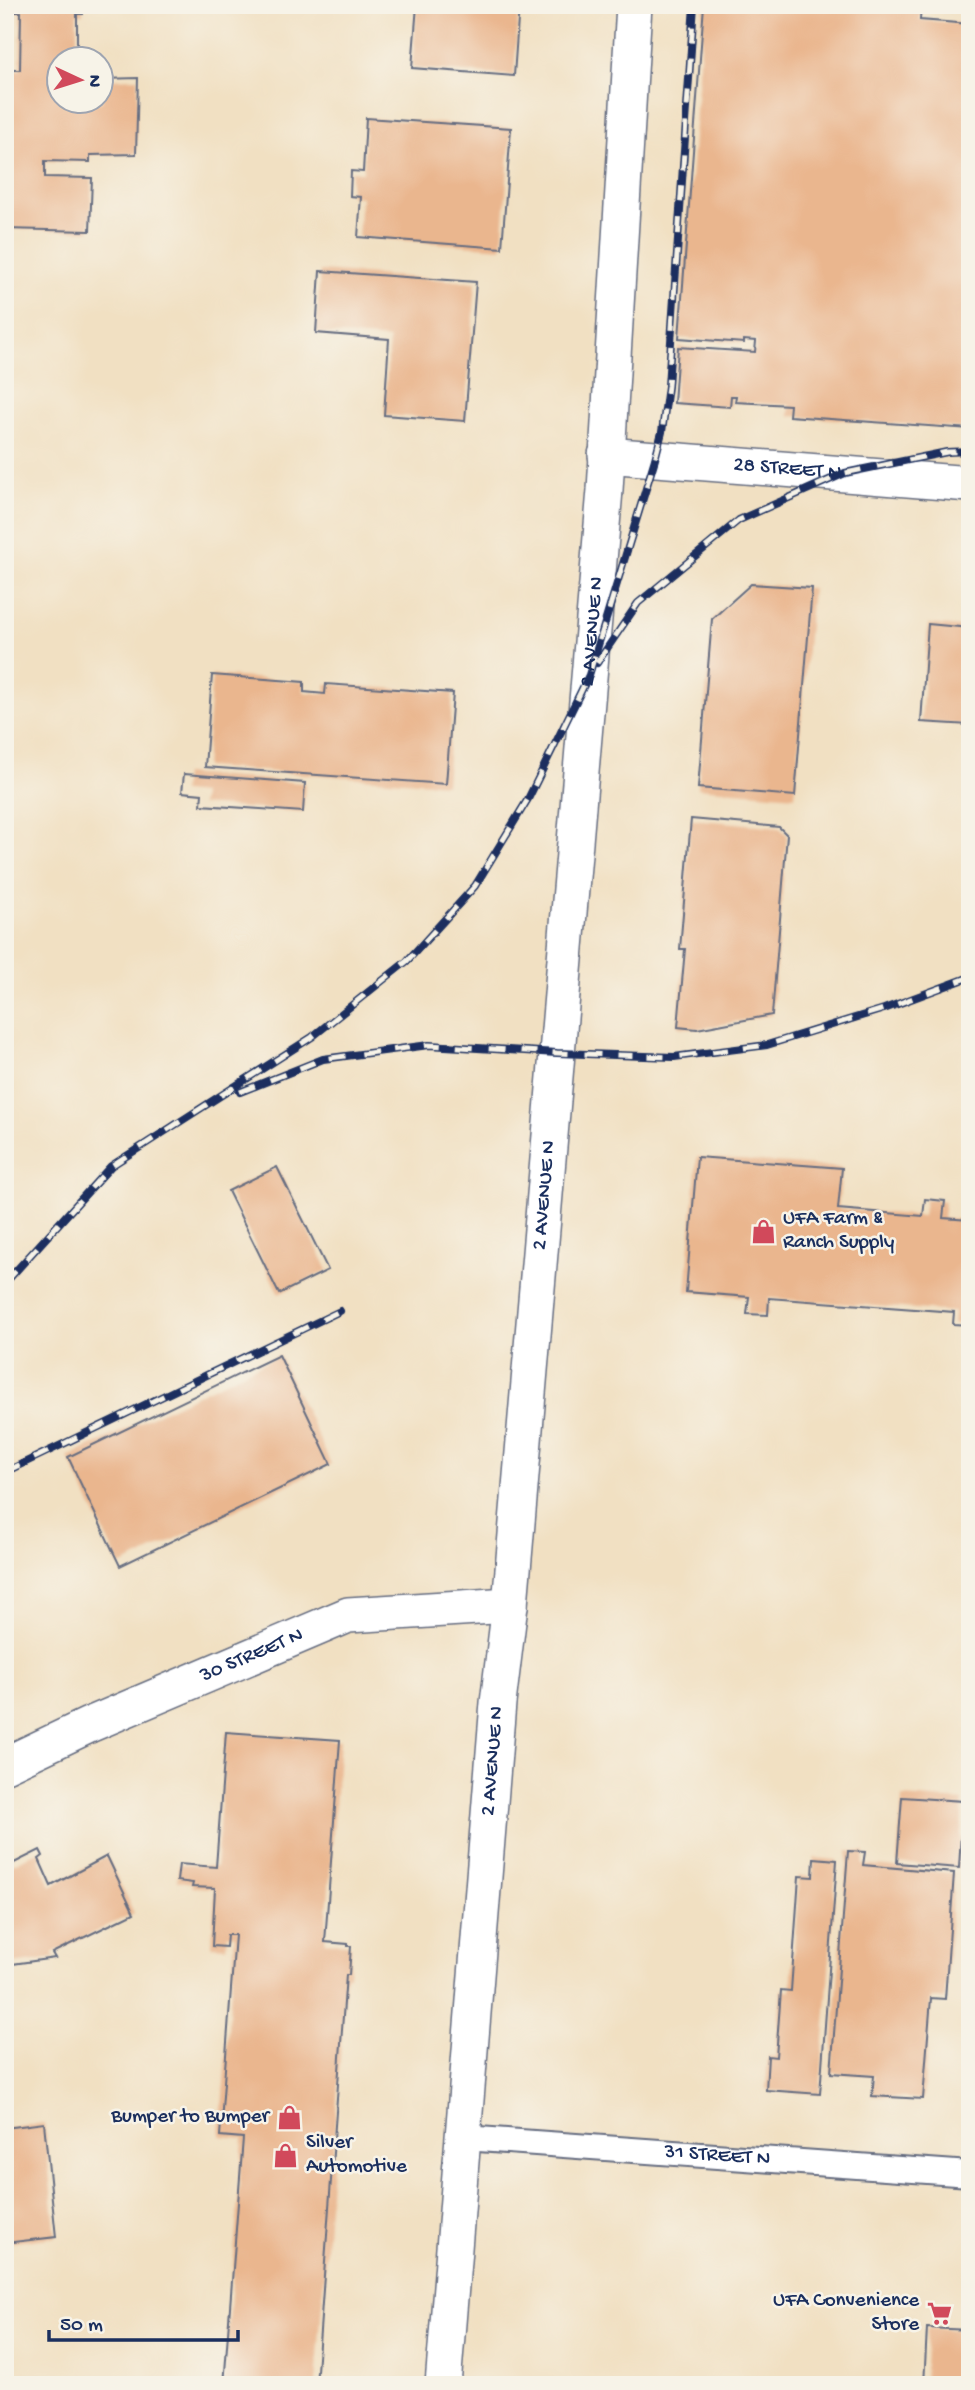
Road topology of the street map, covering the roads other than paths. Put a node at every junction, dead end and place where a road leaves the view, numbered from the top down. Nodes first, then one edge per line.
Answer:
1 (634, 5) edge
2 (606, 455) junction
3 (970, 484) edge
4 (510, 1605) junction
5 (5, 1765) edge
6 (464, 2138) junction
7 (970, 2174) edge
8 (443, 2385) edge

1 - 2 street, 2 AVENUE N
2 - 3 street, 28 STREET N
2 - 4 street, 2 AVENUE N
4 - 5 street, 30 STREET N
4 - 6 street, 2 AVENUE N
6 - 7 street, 31 STREET N
6 - 8 street, 2 AVENUE N

